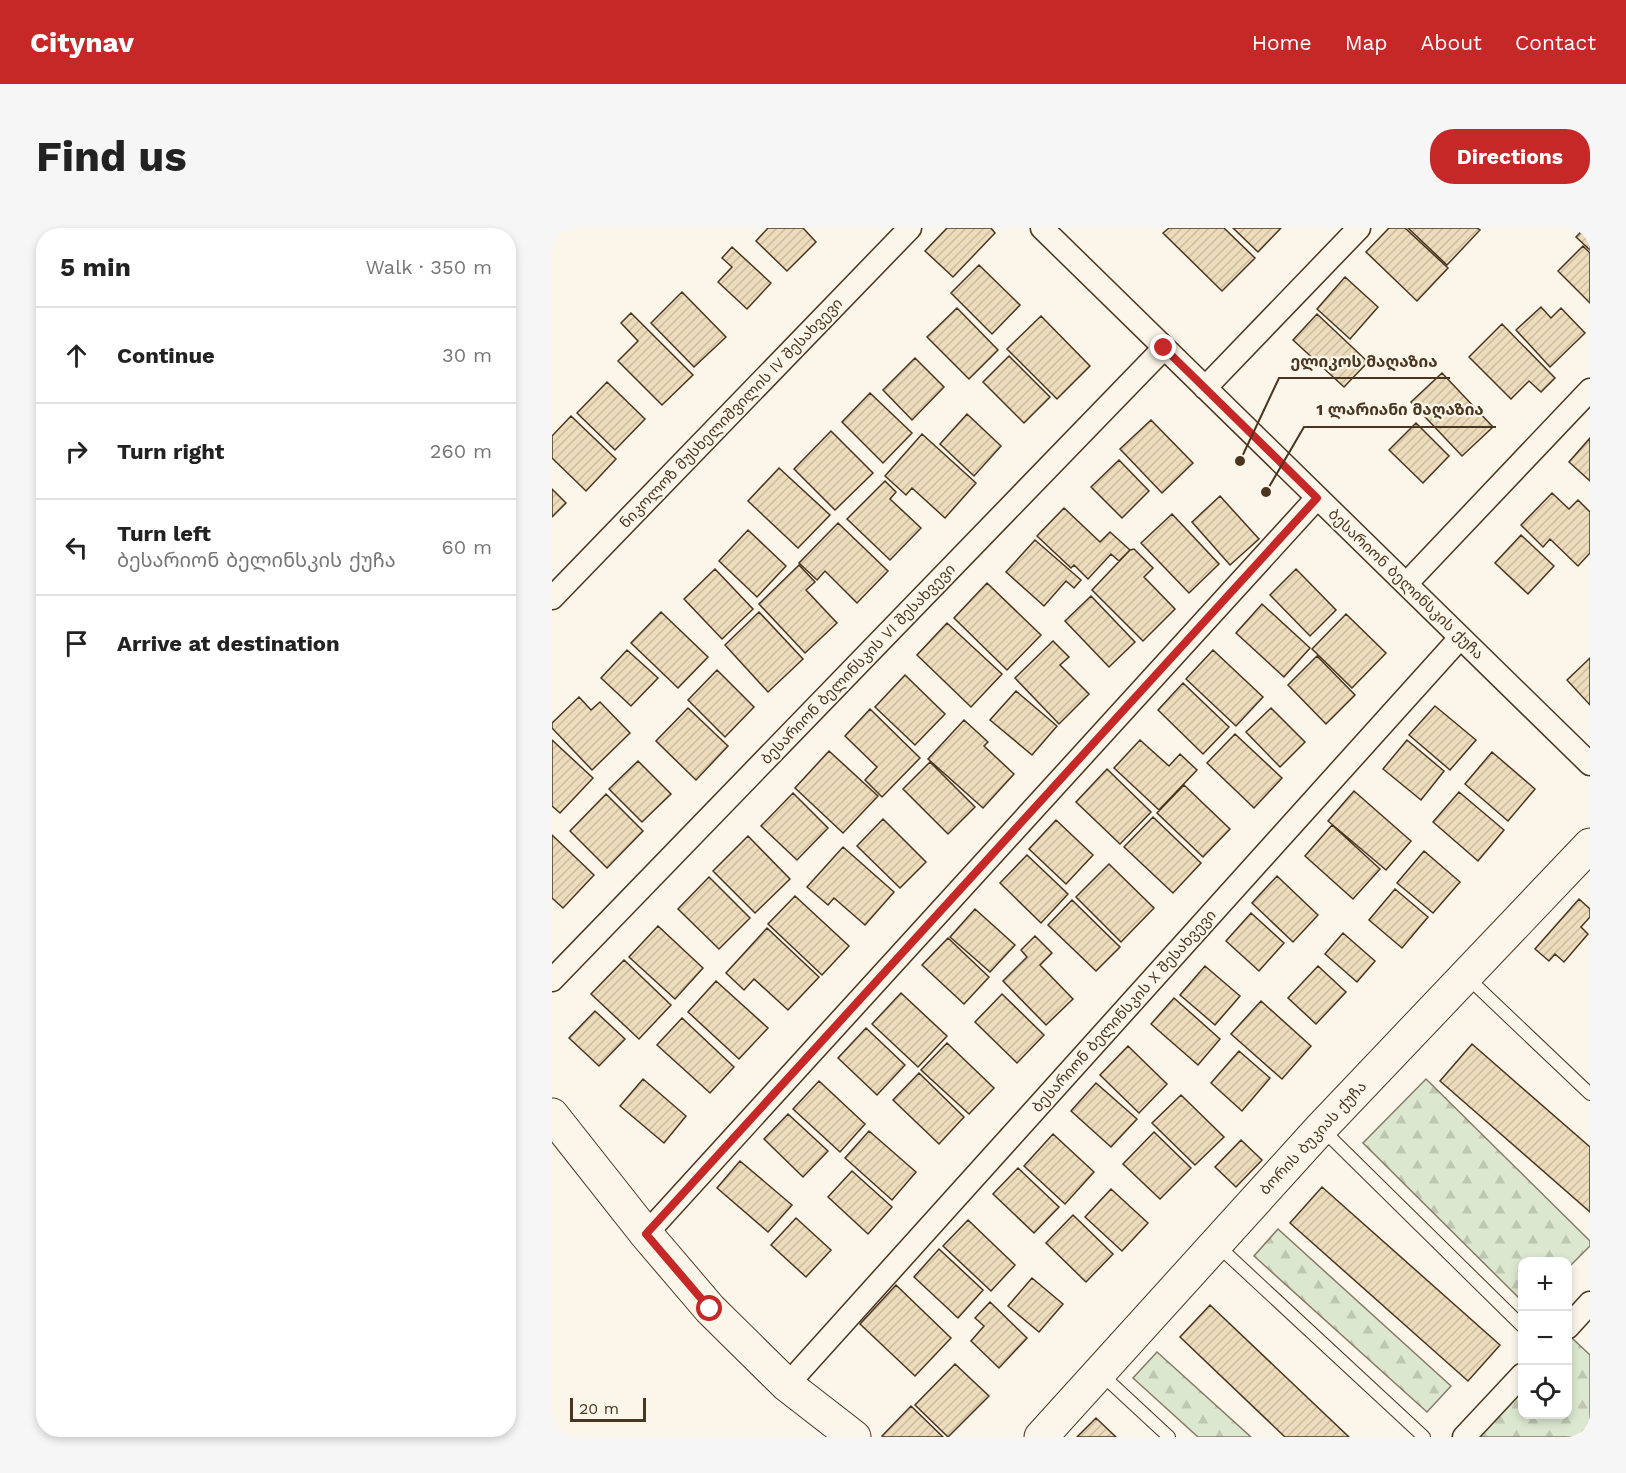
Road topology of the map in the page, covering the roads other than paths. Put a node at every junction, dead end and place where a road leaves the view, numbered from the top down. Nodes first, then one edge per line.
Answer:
1 (910, 228) edge
2 (1042, 228) edge
3 (1359, 228) edge
4 (1164, 348) junction
5 (1205, 387) junction
6 (1590, 390) edge
7 (1317, 498) junction
8 (1406, 584) junction
9 (552, 598) edge
10 (1460, 638) junction
11 (1590, 764) edge
12 (1590, 845) edge
13 (1466, 976) junction
14 (552, 980) edge
15 (1590, 1094) edge
16 (552, 1115) edge
17 (1321, 1128) junction
18 (646, 1234) junction
19 (1215, 1244) junction
20 (1518, 1322) edge
21 (1099, 1372) junction
22 (1518, 1379) edge
23 (787, 1385) junction
24 (854, 1437) edge
25 (1041, 1437) edge
26 (1169, 1437) edge
27 (1425, 1437) edge
28 (1464, 1437) edge

1 - 9 street, ნიკოლოზ მუსხელიშვილის IV შესახვევი
2 - 4 street, ბესარიონ ბელინსკის ქუჩა
3 - 5 street
4 - 5 street, ბესარიონ ბელინსკის ქუჩა
4 - 14 street, ბესარიონ ბელინსკის VI შესახვევი
5 - 7 street, ბესარიონ ბელინსკის ქუჩა
6 - 8 street
7 - 8 street, ბესარიონ ბელინსკის ქუჩა
7 - 18 street
8 - 10 street, ბესარიონ ბელინსკის ქუჩა
10 - 11 street, ბესარიონ ბელინსკის ქუჩა
10 - 23 street, ბესარიონ ბელინსკის X შესახვევი
12 - 13 street, ბორის ბუკიას ქუჩა
13 - 15 lane
13 - 17 street, ბორის ბუკიას ქუჩა
16 - 18 street
17 - 19 street, ბორის ბუკიას ქუჩა
17 - 20 lane
18 - 23 street
19 - 21 street, ბორის ბუკიას ქუჩა
19 - 27 lane
21 - 25 street, ბორის ბუკიას ქუჩა
21 - 26 lane
22 - 28 street
23 - 24 street

